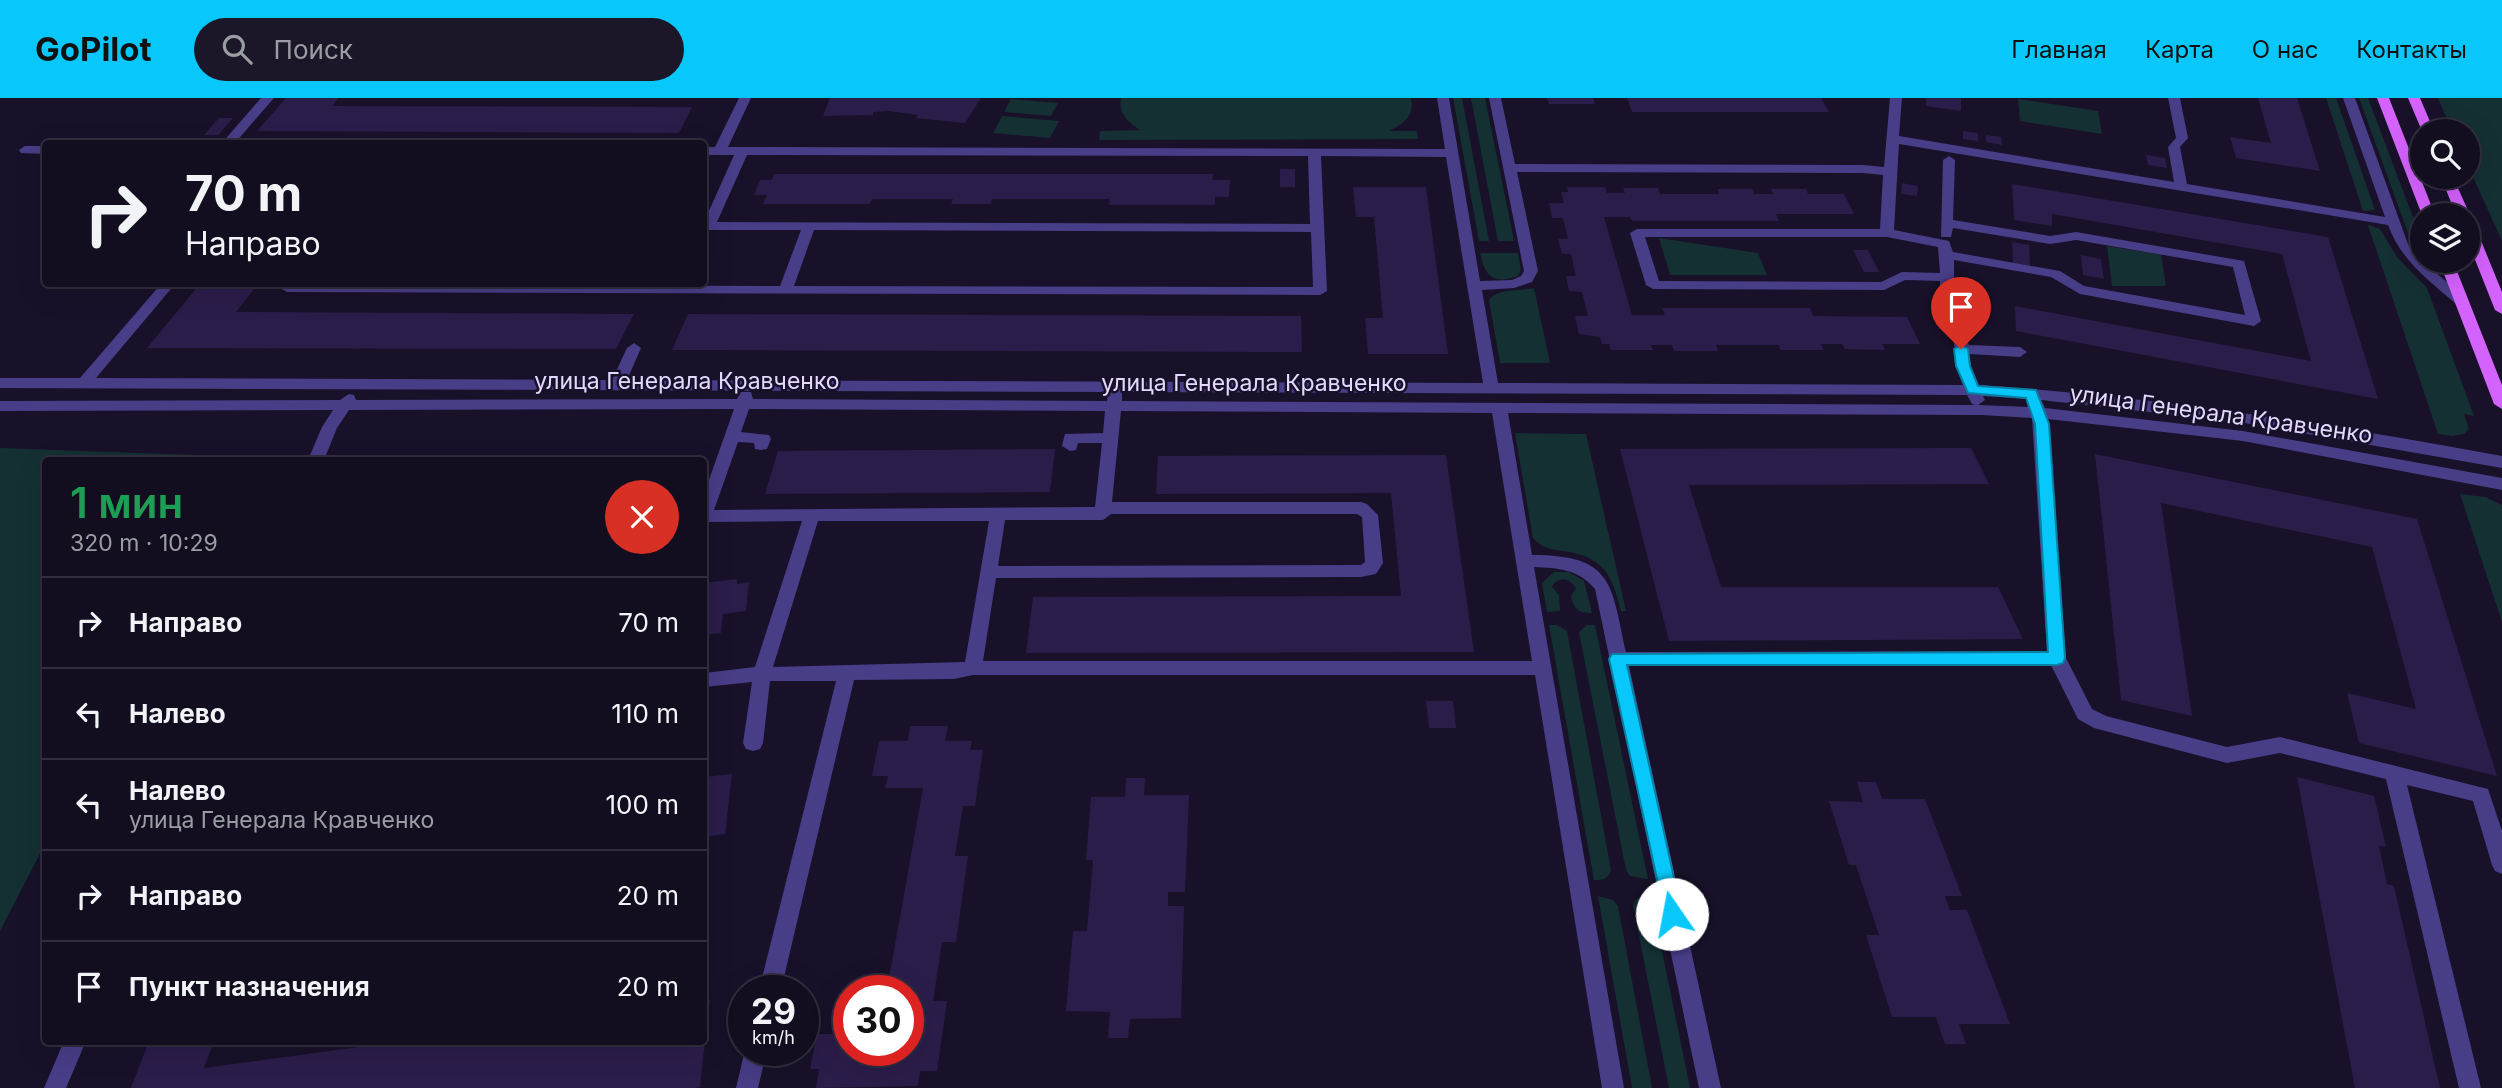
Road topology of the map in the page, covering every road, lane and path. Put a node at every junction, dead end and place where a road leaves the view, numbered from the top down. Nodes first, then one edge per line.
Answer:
1 (268, 98) edge
2 (744, 98) edge
3 (1443, 98) edge
4 (1495, 98) edge
5 (1896, 98) edge
6 (2174, 98) edge
7 (2349, 98) edge
8 (2384, 98) edge
9 (2414, 98) edge
10 (2423, 119) edge
11 (2164, 135) dead end
12 (1893, 139) junction
13 (231, 140) edge
14 (2174, 147) junction
15 (25, 150) dead end
16 (42, 150) edge
17 (707, 151) edge
18 (720, 151) junction
19 (742, 152) junction
20 (1314, 152) junction
21 (1452, 153) junction
22 (1949, 160) dead end
23 (1510, 168) junction
24 (1890, 172) junction
25 (2181, 187) junction
26 (2424, 203) edge
27 (2393, 222) junction
28 (1948, 223) junction
29 (707, 224) edge
30 (707, 226) edge
31 (809, 226) junction
32 (1317, 228) junction
33 (1887, 233) junction
34 (1946, 250) junction
35 (2480, 256) edge
36 (2451, 273) edge
37 (1947, 277) junction
38 (1474, 286) junction
39 (165, 287) edge
40 (288, 287) edge
41 (785, 289) junction
42 (2462, 302) junction
43 (1947, 307) dead end
44 (2502, 310) edge
45 (634, 348) dead end
46 (2020, 352) dead end
47 (0, 383) edge
48 (84, 383) junction
49 (358, 384) junction
50 (617, 385) junction
51 (750, 386) junction
52 (1115, 387) junction
53 (1490, 387) junction
54 (1973, 390) junction
55 (2032, 393) junction
56 (345, 404) junction
57 (743, 404) junction
58 (2502, 404) edge
59 (1113, 405) junction
60 (0, 407) edge
61 (1499, 408) junction
62 (1980, 410) junction
63 (2038, 412) junction
64 (732, 436) junction
65 (1110, 438) junction
66 (761, 445) dead end
67 (1070, 446) dead end
68 (317, 457) edge
69 (2502, 462) edge
70 (2502, 484) edge
71 (707, 507) edge
72 (1103, 508) junction
73 (998, 514) junction
74 (812, 515) junction
75 (707, 516) edge
76 (1524, 561) junction
77 (989, 572) junction
78 (2057, 658) junction
79 (1618, 659) junction
80 (973, 668) junction
81 (1542, 668) junction
82 (847, 673) junction
83 (762, 674) junction
84 (707, 680) edge
85 (753, 743) dead end
86 (2394, 773) junction
87 (2502, 865) edge
88 (774, 975) edge
89 (73, 1045) edge
90 (752, 1066) edge
91 (55, 1088) edge
92 (747, 1088) edge
93 (1613, 1088) edge
94 (1710, 1088) edge
95 (2470, 1088) edge

1 - 13 street
2 - 18 street
3 - 21 street
4 - 23 street
5 - 12 street
6 - 14 street
7 - 27 street
8 - 26 main road
9 - 10 main road
11 - 14 street
12 - 24 street
12 - 25 street
14 - 25 street
15 - 16 street
17 - 18 street
18 - 19 street
19 - 20 street
19 - 29 street
20 - 21 street
20 - 32 street
21 - 38 street
22 - 28 street
23 - 24 street
23 - 38 street
24 - 33 street
25 - 27 street
27 - 42 street
28 - 34 street
28 - 34 street
30 - 31 street
31 - 32 street
31 - 41 street
32 - 41 street
33 - 34 street
33 - 37 street
34 - 37 street
35 - 44 main road
36 - 42 main road
37 - 43 street
38 - 53 street
39 - 48 street
40 - 41 street
42 - 58 main road
45 - 50 street
46 - 54 street
47 - 48 street, улица Генерала Кравченко
48 - 49 street, улица Генерала Кравченко
49 - 50 street, улица Генерала Кравченко
49 - 56 street
50 - 51 street, улица Генерала Кравченко
51 - 52 street, улица Генерала Кравченко
51 - 57 street
52 - 53 street, улица Генерала Кравченко
52 - 59 street
53 - 54 street, улица Генерала Кравченко
54 - 55 street, улица Генерала Кравченко
54 - 62 street
55 - 63 street
55 - 69 street, улица Генерала Кравченко
56 - 57 street, улица Генерала Кравченко
56 - 60 street, улица Генерала Кравченко
56 - 68 street
57 - 59 street, улица Генерала Кравченко
57 - 64 street
59 - 61 street, улица Генерала Кравченко
59 - 65 street
61 - 62 street, улица Генерала Кравченко
61 - 76 street
62 - 63 street, улица Генерала Кравченко
63 - 70 street, улица Генерала Кравченко
63 - 78 street
64 - 66 street
64 - 71 street
65 - 67 street
65 - 72 street
72 - 73 street
72 - 77 street
73 - 74 street
73 - 77 street
74 - 75 street
74 - 83 street
76 - 79 street
76 - 81 street
77 - 80 street
78 - 79 street
78 - 86 street
79 - 94 street
80 - 81 street
80 - 82 street
81 - 93 street
82 - 83 street
82 - 88 street
83 - 84 street
83 - 85 street
86 - 87 street
86 - 95 street
89 - 91 street
90 - 92 street

